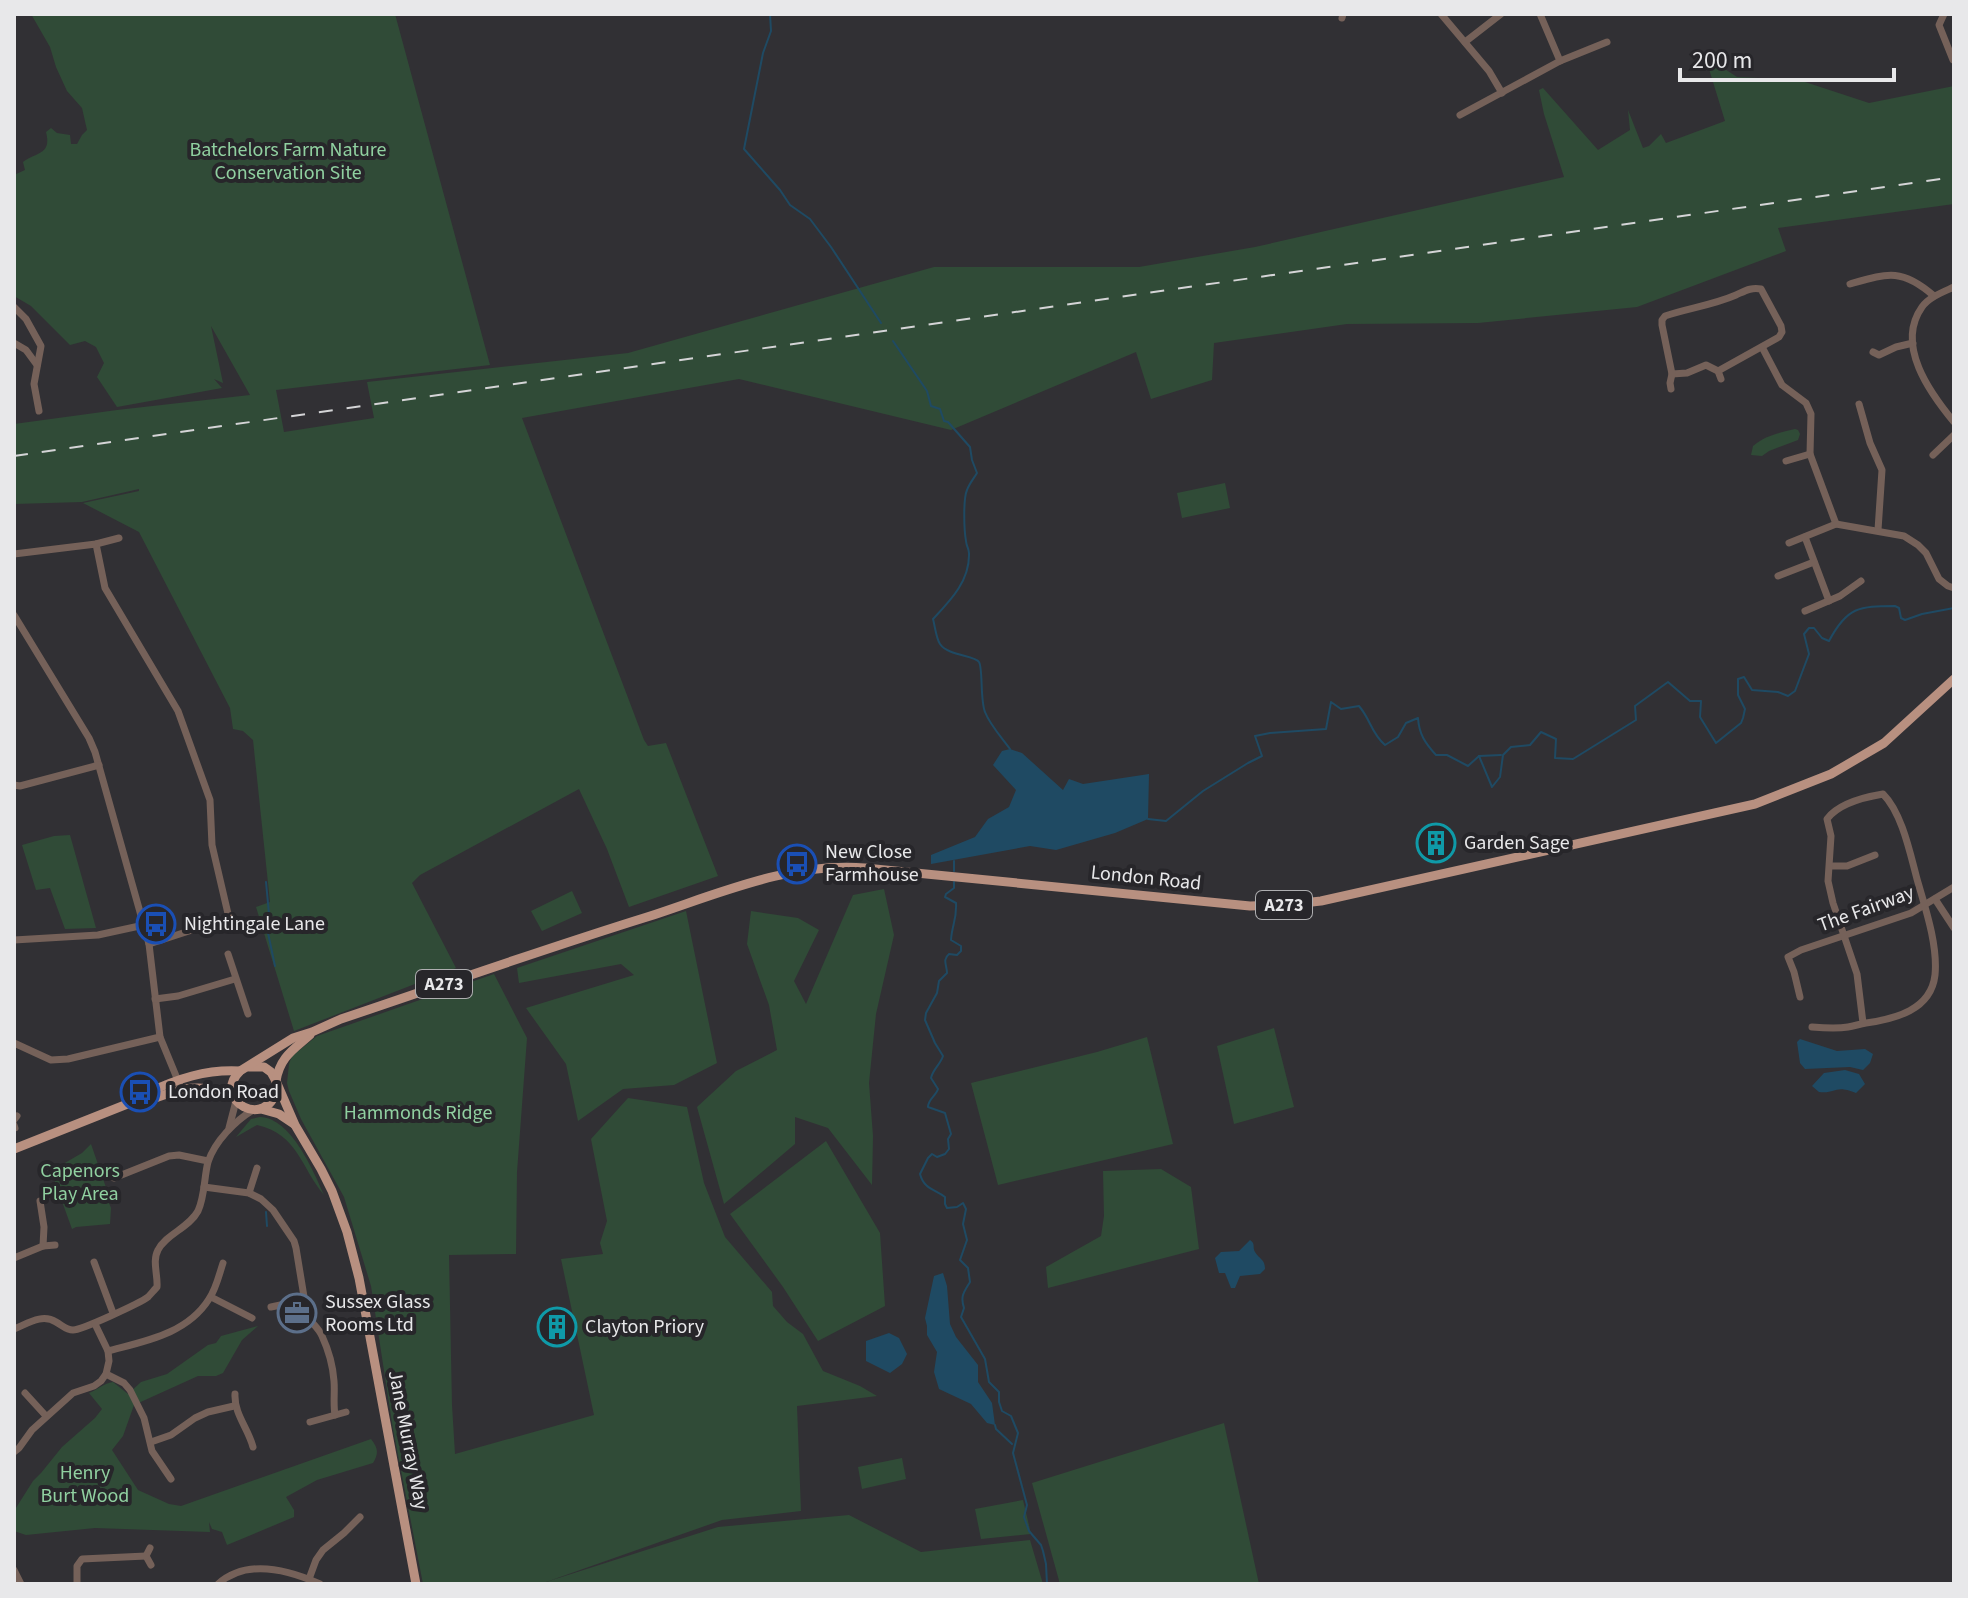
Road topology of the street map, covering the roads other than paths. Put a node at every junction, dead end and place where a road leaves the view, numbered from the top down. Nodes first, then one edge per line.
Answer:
1 (1441, 14) edge
2 (1501, 14) edge
3 (1540, 14) edge
4 (1944, 14) edge
5 (1465, 42) junction
6 (1607, 42) dead end
7 (1954, 60) edge
8 (1560, 61) junction
9 (1502, 93) junction
10 (1460, 115) dead end
11 (1850, 284) dead end
12 (1954, 287) edge
13 (1934, 296) junction
14 (14, 307) edge
15 (32, 332) junction
16 (14, 343) edge
17 (1913, 343) junction
18 (1762, 347) junction
19 (1873, 352) dead end
20 (28, 353) junction
21 (37, 365) junction
22 (1672, 374) junction
23 (1671, 389) dead end
24 (1859, 404) dead end
25 (39, 411) dead end
26 (1954, 422) edge
27 (1954, 435) edge
28 (1810, 454) junction
29 (1933, 455) dead end
30 (1786, 461) dead end
31 (1836, 524) junction
32 (1878, 530) junction
33 (1805, 537) junction
34 (119, 538) dead end
35 (1789, 543) dead end
36 (96, 544) junction
37 (14, 554) edge
38 (1814, 562) junction
39 (1778, 576) dead end
40 (1861, 581) dead end
41 (1954, 588) edge
42 (1829, 601) junction
43 (1805, 611) dead end
44 (14, 615) edge
45 (1954, 679) edge
46 (99, 765) junction
47 (14, 785) edge
48 (1875, 855) dead end
49 (1830, 866) junction
50 (1954, 887) edge
51 (1935, 899) junction
52 (1925, 906) junction
53 (144, 925) junction
54 (1954, 928) edge
55 (1843, 935) junction
56 (14, 940) edge
57 (149, 944) junction
58 (228, 954) dead end
59 (235, 979) junction
60 (1800, 997) dead end
61 (155, 999) junction
62 (248, 1014) dead end
63 (1863, 1023) junction
64 (1812, 1027) dead end
65 (312, 1032) junction
66 (160, 1037) junction
67 (14, 1043) edge
68 (244, 1069) junction
69 (179, 1084) junction
70 (276, 1084) junction
71 (235, 1098) junction
72 (257, 1109) junction
73 (295, 1125) junction
74 (229, 1130) junction
75 (14, 1149) edge
76 (208, 1161) junction
77 (257, 1168) dead end
78 (114, 1178) dead end
79 (204, 1187) junction
80 (249, 1193) junction
81 (40, 1201) dead end
82 (55, 1245) dead end
83 (43, 1246) junction
84 (14, 1258) edge
85 (94, 1262) dead end
86 (223, 1263) dead end
87 (211, 1297) junction
88 (304, 1300) junction
89 (271, 1307) dead end
90 (113, 1313) junction
91 (252, 1318) dead end
92 (95, 1324) junction
93 (14, 1329) edge
94 (108, 1351) junction
95 (106, 1374) junction
96 (25, 1393) dead end
97 (235, 1394) dead end
98 (234, 1406) junction
99 (346, 1412) dead end
100 (335, 1415) junction
101 (46, 1416) junction
102 (310, 1422) dead end
103 (151, 1442) junction
104 (253, 1447) dead end
105 (14, 1452) edge
106 (171, 1479) dead end
107 (360, 1517) dead end
108 (151, 1565) dead end
109 (14, 1570) edge
110 (309, 1579) junction
111 (21, 1584) edge
112 (77, 1584) edge
113 (218, 1584) edge
114 (320, 1584) edge
115 (416, 1584) edge

1 - 5 street
2 - 5 street
3 - 8 street
4 - 7 street
5 - 9 street
6 - 8 street
8 - 9 street
9 - 10 street
11 - 13 street
12 - 13 street
13 - 17 street
14 - 15 street
15 - 20 street
15 - 21 street
16 - 20 street
17 - 19 street
17 - 26 street
18 - 22 street
18 - 22 street
18 - 28 street
20 - 21 street
21 - 25 street
22 - 23 street
24 - 32 street
27 - 29 street
28 - 30 street
28 - 31 street
31 - 32 street
31 - 33 street
32 - 41 street
33 - 35 street
33 - 38 street
34 - 36 street
36 - 37 street
36 - 57 street
38 - 39 street
38 - 42 street
40 - 42 street
42 - 43 street
44 - 46 street
45 - 65 main road, London Road / A273
46 - 47 street
46 - 53 street
48 - 49 street
49 - 52 street
49 - 55 street
50 - 51 street, The Fairway
51 - 52 street, The Fairway
51 - 54 street
52 - 55 street, The Fairway
52 - 63 street
53 - 56 street
53 - 57 street
55 - 60 street, The Fairway
55 - 63 street
57 - 61 street
58 - 59 street
59 - 61 street
59 - 62 street
61 - 66 street
63 - 64 street
65 - 68 main road, London Road / A273
65 - 70 main road, London Road / A273
66 - 67 street
66 - 69 street
68 - 69 main road, London Road
68 - 70 main road
68 - 71 main road
69 - 71 main road, London Road
69 - 75 main road, London Road
70 - 72 main road, London Road / A273
70 - 73 main road, Jane Murray Way
71 - 72 main road, London Road
71 - 74 street
72 - 73 main road
72 - 74 street
73 - 115 main road, Jane Murray Way
74 - 76 street
76 - 78 street
76 - 79 street
77 - 80 street
79 - 80 street
79 - 90 street
80 - 88 street
81 - 83 street
82 - 83 street
83 - 84 street
85 - 90 street
86 - 87 street
87 - 91 street
87 - 94 street
88 - 89 street
88 - 100 street
90 - 92 street
92 - 93 street
92 - 94 street
94 - 95 street
95 - 101 street
95 - 103 street
96 - 101 street
97 - 98 street
98 - 103 street
98 - 104 street
99 - 100 street
100 - 102 street
101 - 105 street
103 - 106 street
107 - 110 street
108 - 112 street
109 - 111 street
110 - 113 street
110 - 114 street

